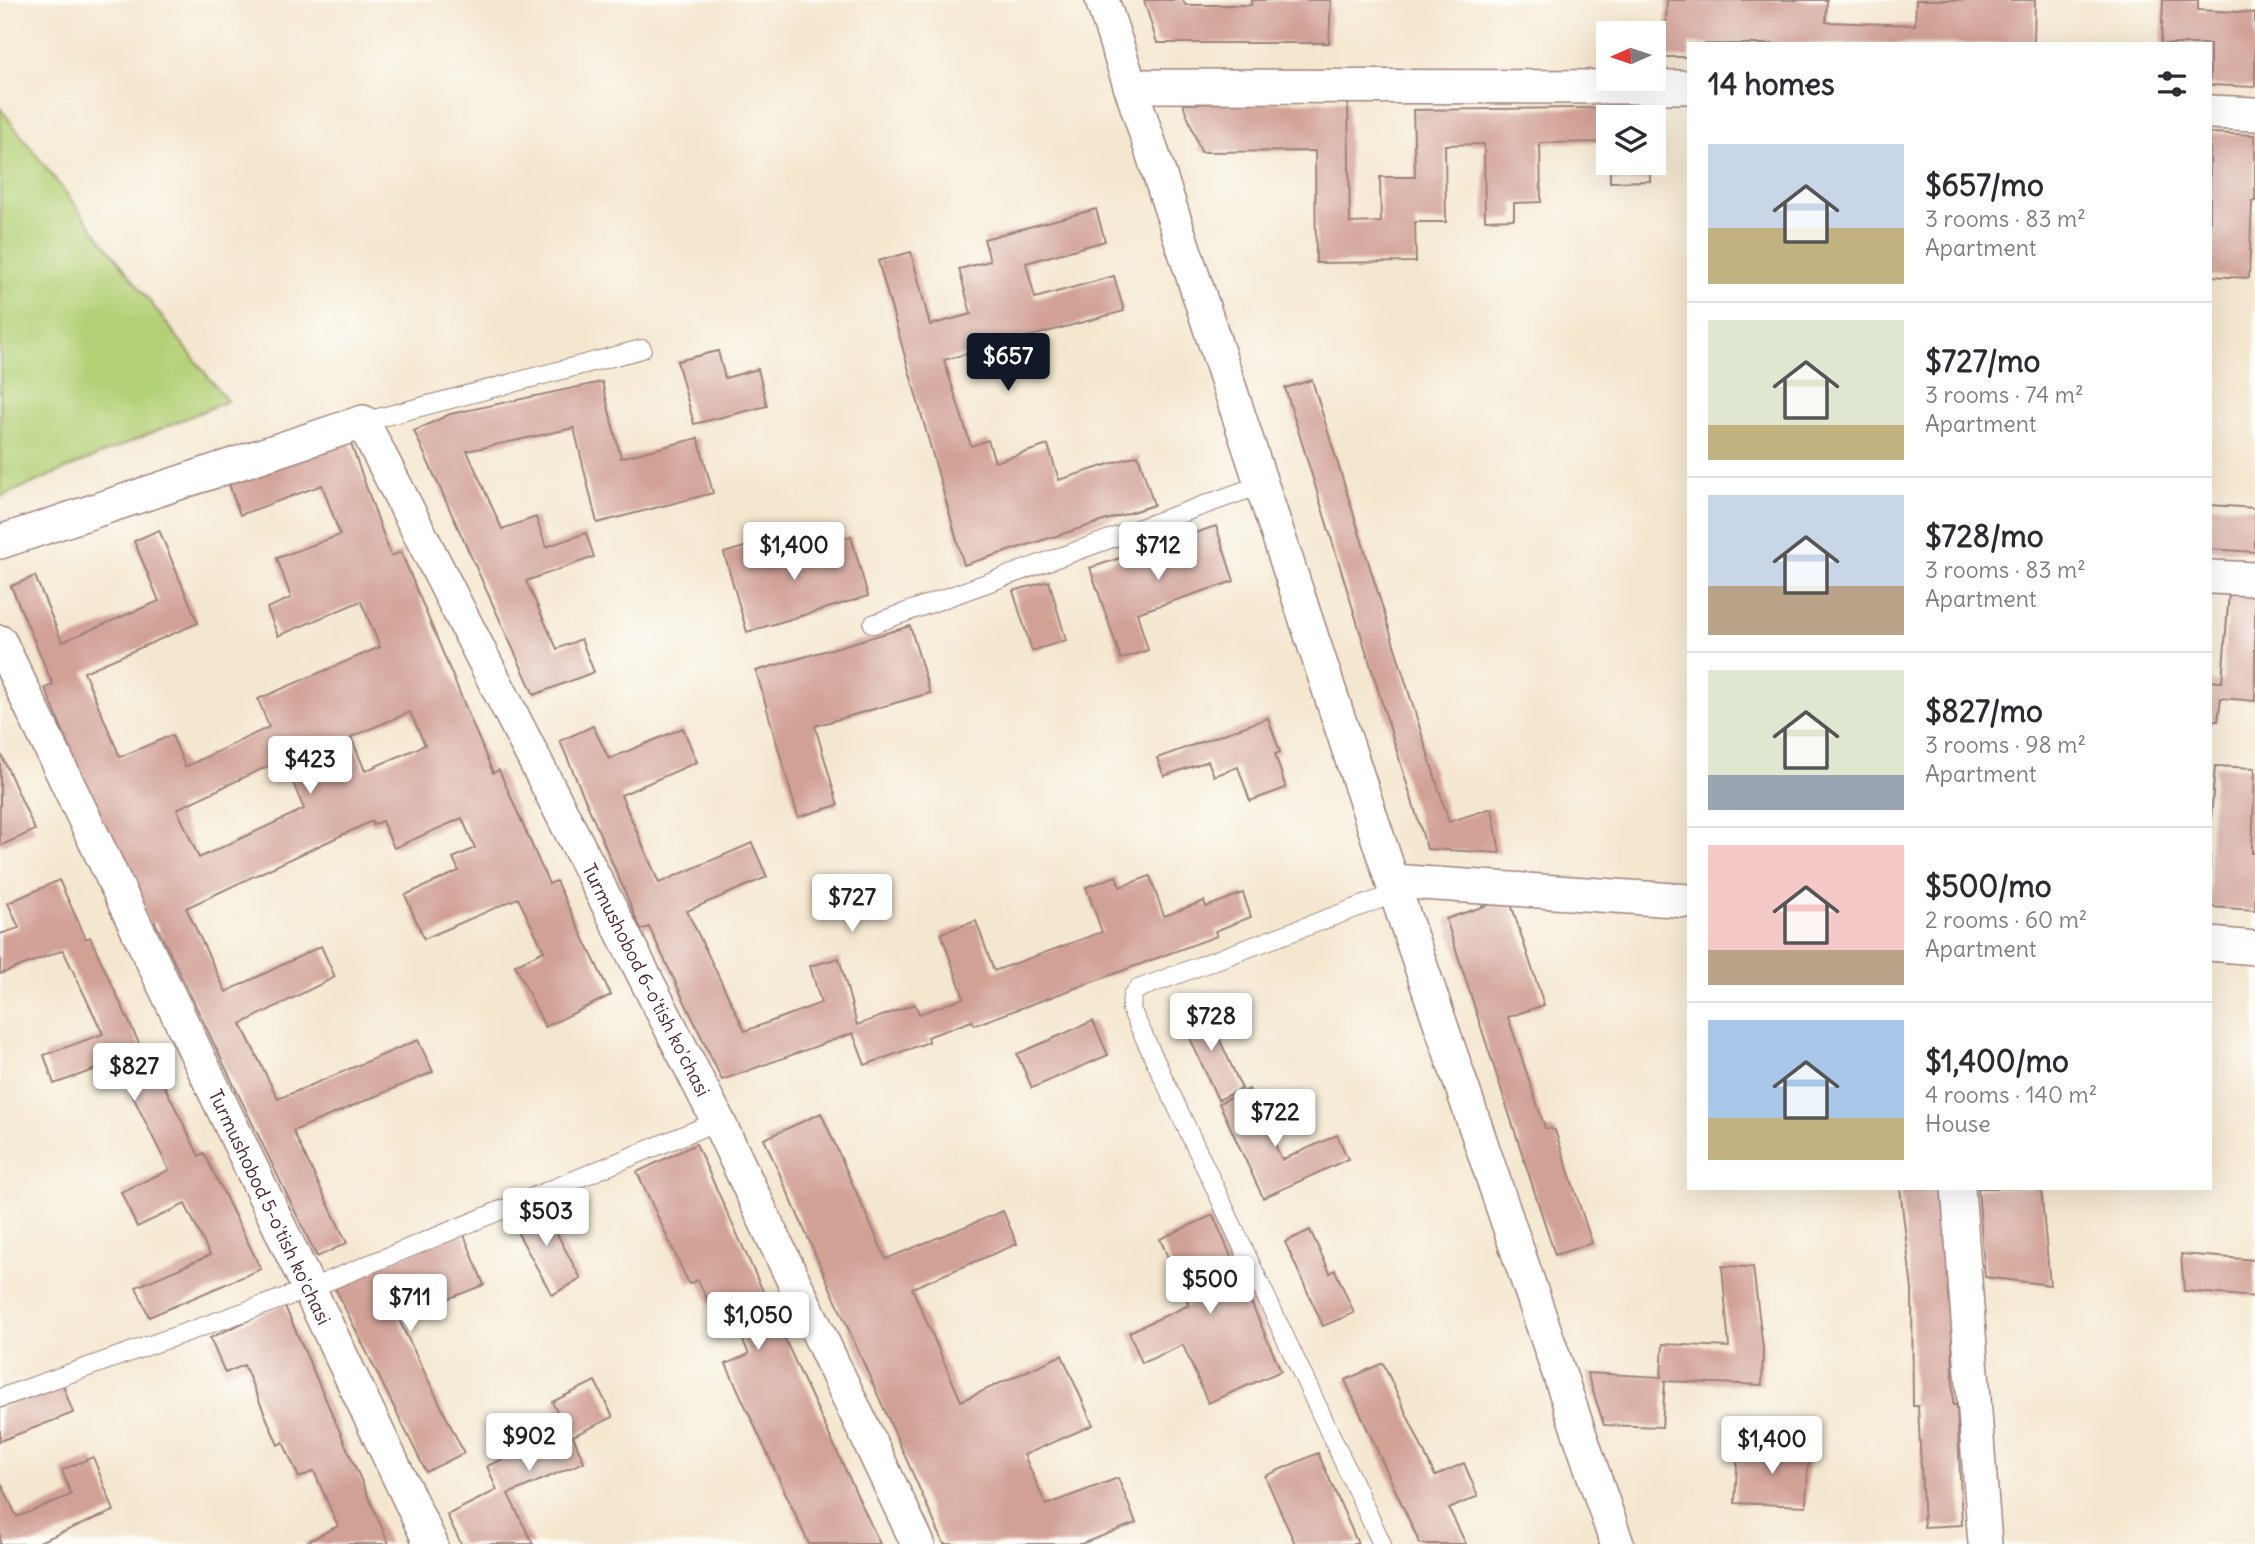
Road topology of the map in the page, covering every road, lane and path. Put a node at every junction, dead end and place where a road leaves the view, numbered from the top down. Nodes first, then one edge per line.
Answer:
1 (1102, 0) edge
2 (1130, 86) junction
3 (1687, 87) edge
4 (2212, 111) edge
5 (2255, 114) edge
6 (642, 349) dead end
7 (363, 422) junction
8 (1260, 485) junction
9 (0, 542) edge
10 (2212, 577) edge
11 (2255, 579) edge
12 (873, 624) dead end
13 (0, 642) edge
14 (1394, 887) junction
15 (1687, 901) edge
16 (2212, 944) edge
17 (2255, 948) edge
18 (718, 1121) junction
19 (1958, 1190) edge
20 (309, 1289) junction
21 (0, 1398) edge
22 (431, 1544) edge
23 (918, 1544) edge
24 (1382, 1544) edge
25 (1617, 1544) edge
26 (1985, 1544) edge

1 - 2 street
2 - 3 street
2 - 8 street
4 - 5 street
6 - 7 lane
7 - 9 street
7 - 18 street, Turmushobod 6-o'tish ko'chasi
8 - 12 lane
8 - 14 street
10 - 11 street
13 - 20 street, Turmushobod 5-o'tish ko'chasi
14 - 15 street
14 - 24 lane
14 - 25 street
16 - 17 street
18 - 20 lane
18 - 23 street, Turmushobod 6-o'tish ko'chasi
19 - 26 street
20 - 21 lane
20 - 22 street, Turmushobod 5-o'tish ko'chasi

